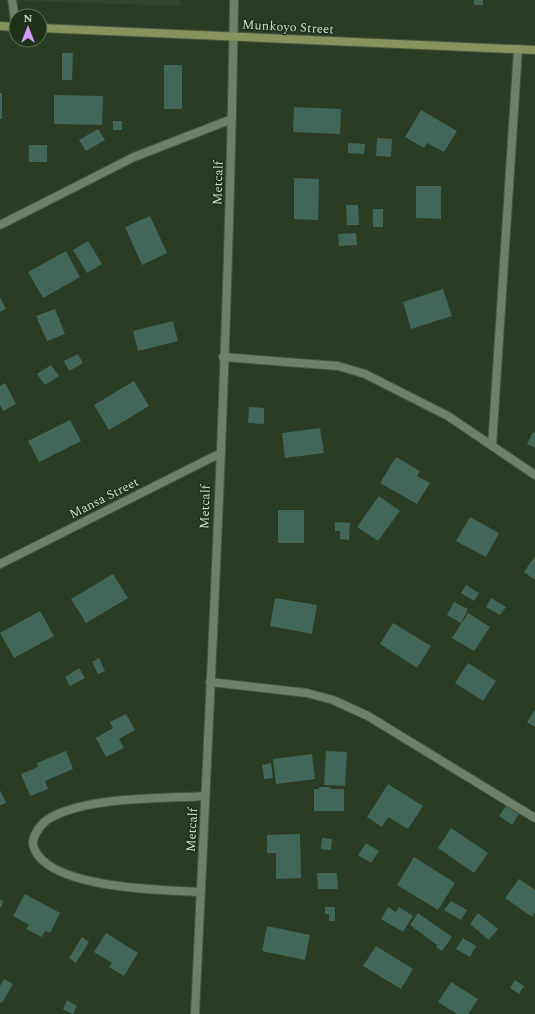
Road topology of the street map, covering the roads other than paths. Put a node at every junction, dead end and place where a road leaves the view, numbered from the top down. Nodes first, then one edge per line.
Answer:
1 (234, 0) edge
2 (48, 28) edge
3 (233, 36) junction
4 (518, 49) junction
5 (535, 50) edge
6 (232, 120) junction
7 (0, 225) edge
8 (223, 357) junction
9 (492, 446) junction
10 (220, 454) junction
11 (535, 475) edge
12 (0, 564) edge
13 (210, 682) junction
14 (205, 796) junction
15 (535, 818) edge
16 (201, 892) junction
17 (195, 1014) edge

1 - 3 street, Metcalf
2 - 3 street, Munkoyo Street
3 - 4 street, Munkoyo Street
3 - 6 street, Metcalf
4 - 5 street, Munkoyo Street
4 - 9 street
6 - 7 street
6 - 8 street, Metcalf
8 - 9 street
8 - 10 street, Metcalf
9 - 11 street
10 - 12 street, Mansa Street
10 - 13 street, Metcalf
13 - 14 street, Metcalf
13 - 15 street
14 - 16 street, Metcalf
14 - 16 street
16 - 17 street, Metcalf

